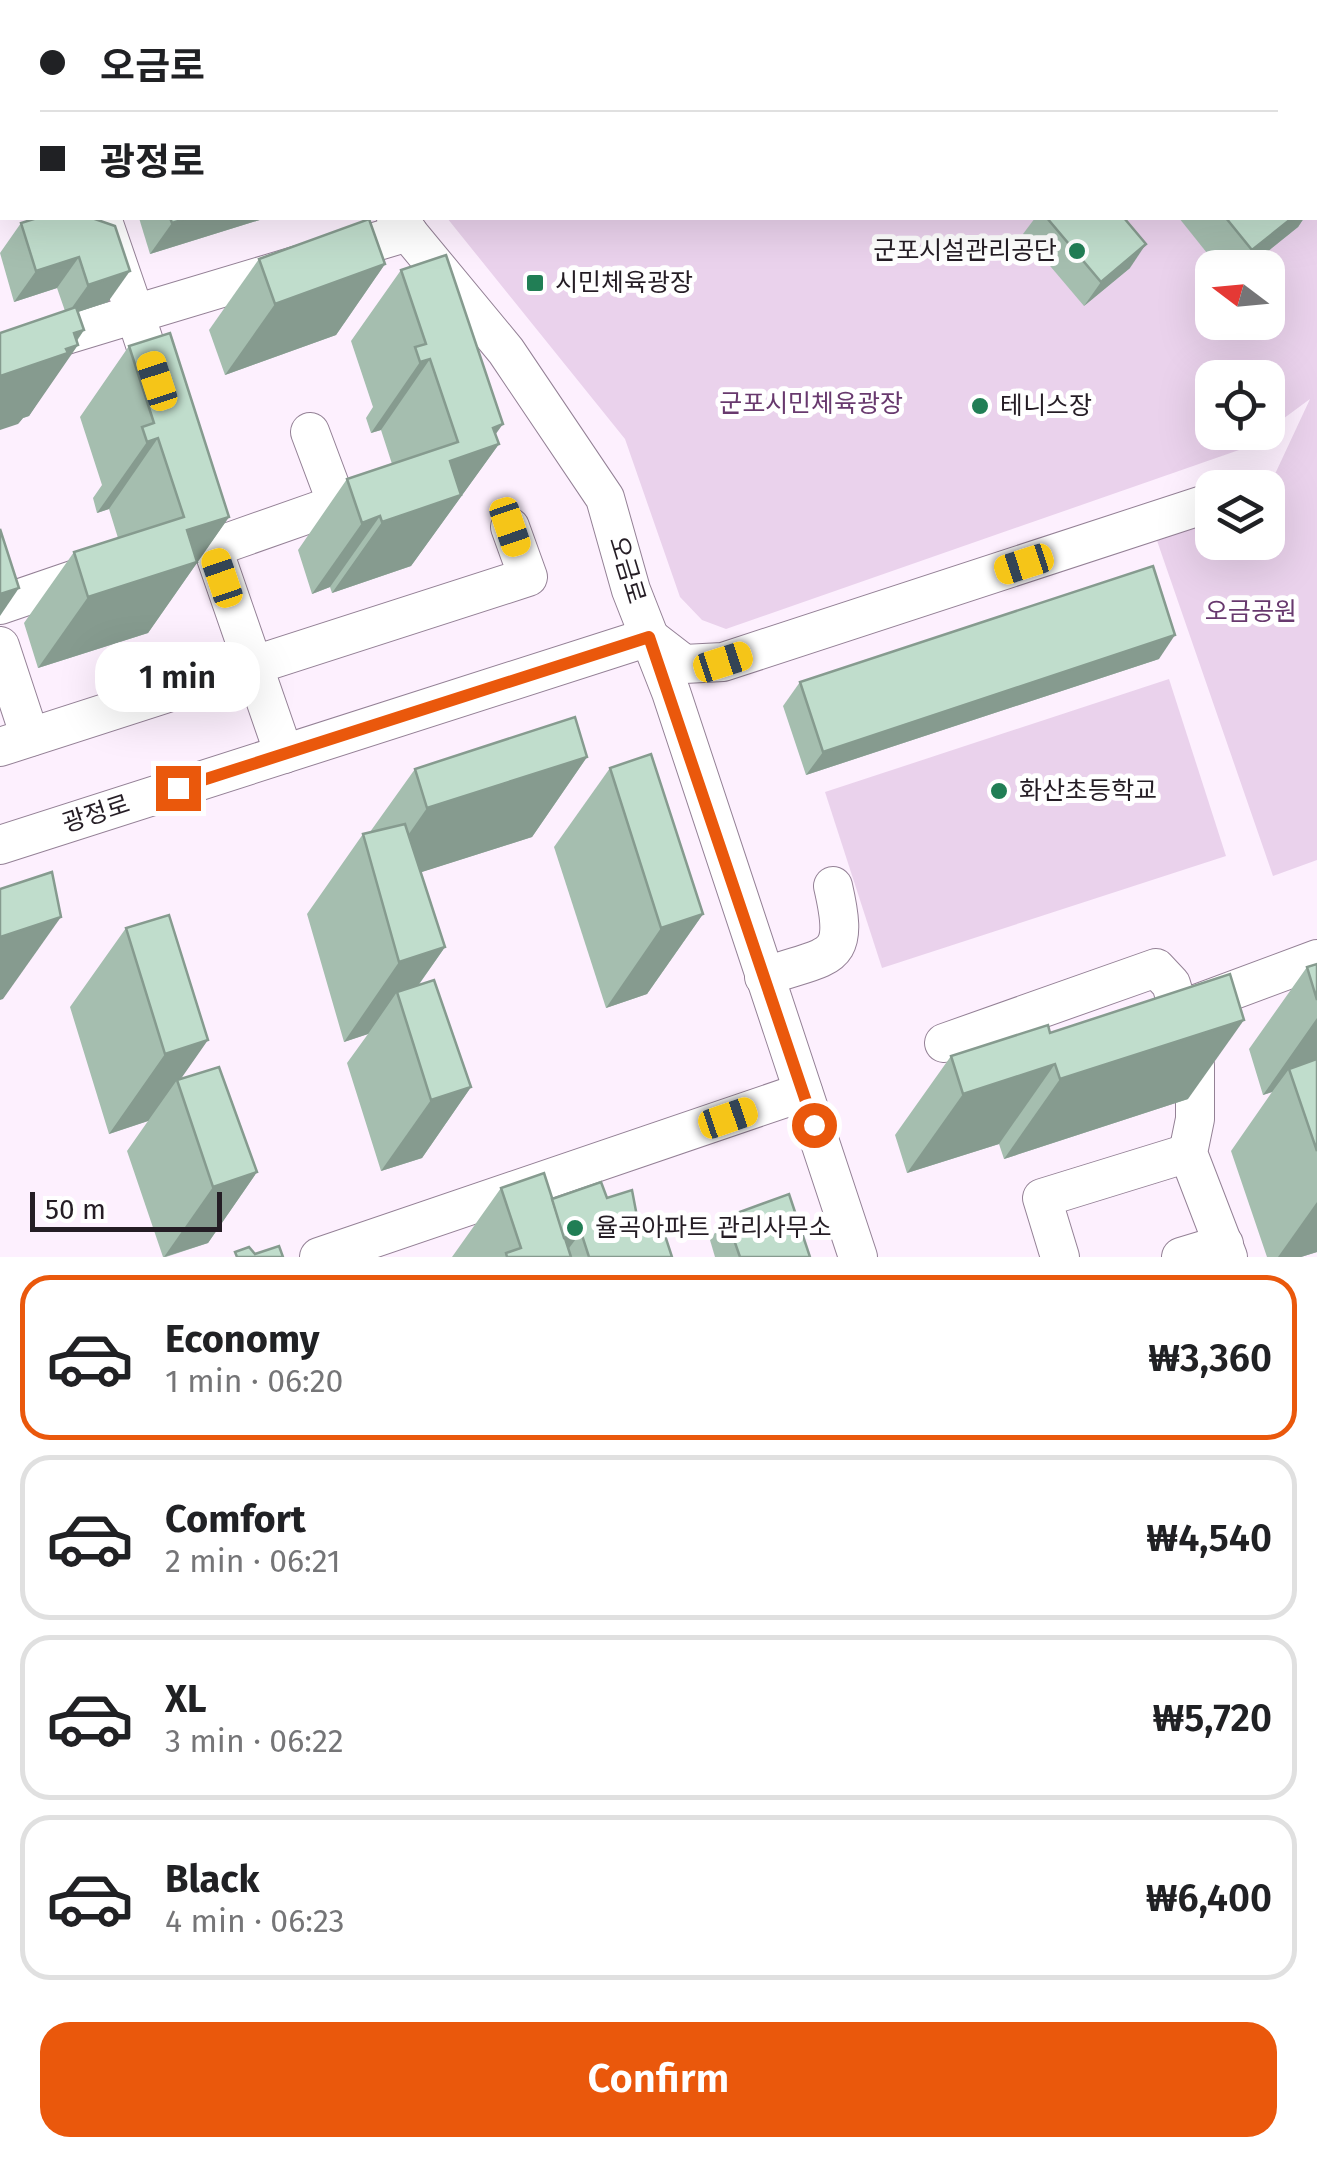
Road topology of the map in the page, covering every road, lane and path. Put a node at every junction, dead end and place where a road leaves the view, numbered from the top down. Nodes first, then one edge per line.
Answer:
1 (103, 220) edge
2 (402, 225) edge
3 (135, 314) junction
4 (0, 355) edge
5 (170, 422) edge
6 (310, 432) dead end
7 (182, 458) edge
8 (1195, 508) edge
9 (510, 527) dead end
10 (212, 548) junction
11 (76, 579) edge
12 (0, 605) edge
13 (649, 637) junction
14 (0, 646) edge
15 (252, 666) junction
16 (15, 742) edge
17 (284, 754) junction
18 (0, 845) edge
19 (833, 886) dead end
20 (1317, 960) edge
21 (764, 976) junction
22 (1176, 1012) junction
23 (944, 1043) dead end
24 (803, 1092) junction
25 (1188, 1153) junction
26 (1226, 1250) edge
27 (318, 1257) edge
28 (858, 1257) edge
29 (1060, 1257) edge
30 (1181, 1257) edge

1 - 3 street
2 - 3 street
2 - 13 street, 오금로
3 - 4 street
3 - 5 street
6 - 10 street
7 - 10 street
8 - 13 street
9 - 15 street
10 - 15 street
11 - 12 street
13 - 17 street, 광정로
13 - 21 street, 오금로
14 - 16 street
15 - 16 street
15 - 17 street
17 - 18 street, 광정로
19 - 21 street
20 - 22 street
21 - 24 street, 오금로
22 - 23 street
22 - 25 street
24 - 27 street
24 - 28 street, 오금로
25 - 26 street
25 - 29 street
26 - 30 street

